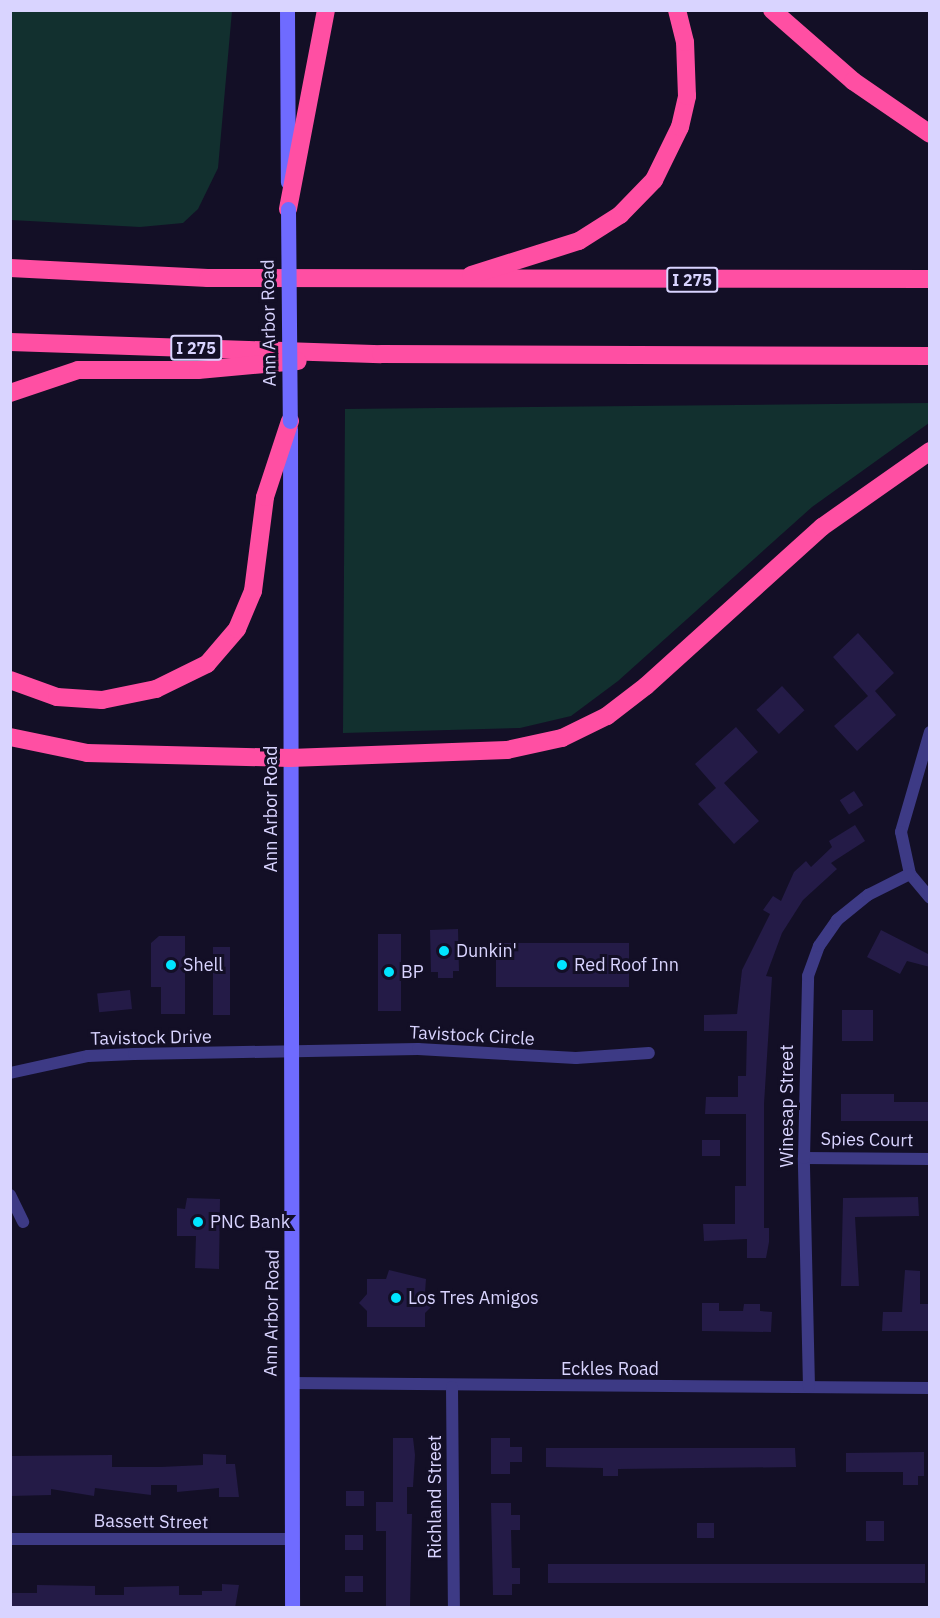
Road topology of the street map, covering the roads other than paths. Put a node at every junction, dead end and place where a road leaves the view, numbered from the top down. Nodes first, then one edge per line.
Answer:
1 (287, 10) edge
2 (326, 10) edge
3 (677, 10) edge
4 (772, 10) edge
5 (930, 134) edge
6 (288, 209) junction
7 (10, 268) edge
8 (930, 279) edge
9 (454, 280) junction
10 (10, 342) edge
11 (381, 354) junction
12 (930, 356) edge
13 (10, 393) edge
14 (290, 421) junction
15 (930, 451) edge
16 (10, 680) edge
17 (930, 732) edge
18 (10, 737) edge
19 (290, 758) junction
20 (910, 874) junction
21 (930, 898) edge
22 (293, 1049) junction
23 (649, 1053) dead end
24 (10, 1073) edge
25 (804, 1158) junction
26 (930, 1159) edge
27 (10, 1195) edge
28 (23, 1222) dead end
29 (291, 1383) junction
30 (452, 1387) junction
31 (809, 1387) junction
32 (930, 1388) edge
33 (10, 1539) edge
34 (292, 1539) junction
35 (292, 1608) edge
36 (454, 1608) edge

1 - 6 main road, Ann Arbor Road
2 - 6 highway
3 - 9 highway
4 - 5 highway
6 - 14 main road, Ann Arbor Road, bridge
7 - 9 highway, I 275
8 - 9 highway, I 275
10 - 11 highway, I 275
11 - 12 highway, I 275
11 - 13 highway
14 - 16 highway
14 - 19 main road, Ann Arbor Road
15 - 19 highway
17 - 20 street
18 - 19 highway
19 - 22 main road, Ann Arbor Road
20 - 21 street
20 - 25 street, Winesap Street
22 - 23 street, Tavistock Circle
22 - 24 street, Tavistock Drive
22 - 29 main road, Ann Arbor Road
25 - 26 street, Spies Court
25 - 31 street, Winesap Street
27 - 28 street
29 - 30 street, Eckles Road
29 - 34 main road, Ann Arbor Road
30 - 31 street, Eckles Road
30 - 36 street, Richland Street
31 - 32 street, Eckles Road
33 - 34 street, Bassett Street
34 - 35 main road, Ann Arbor Road

